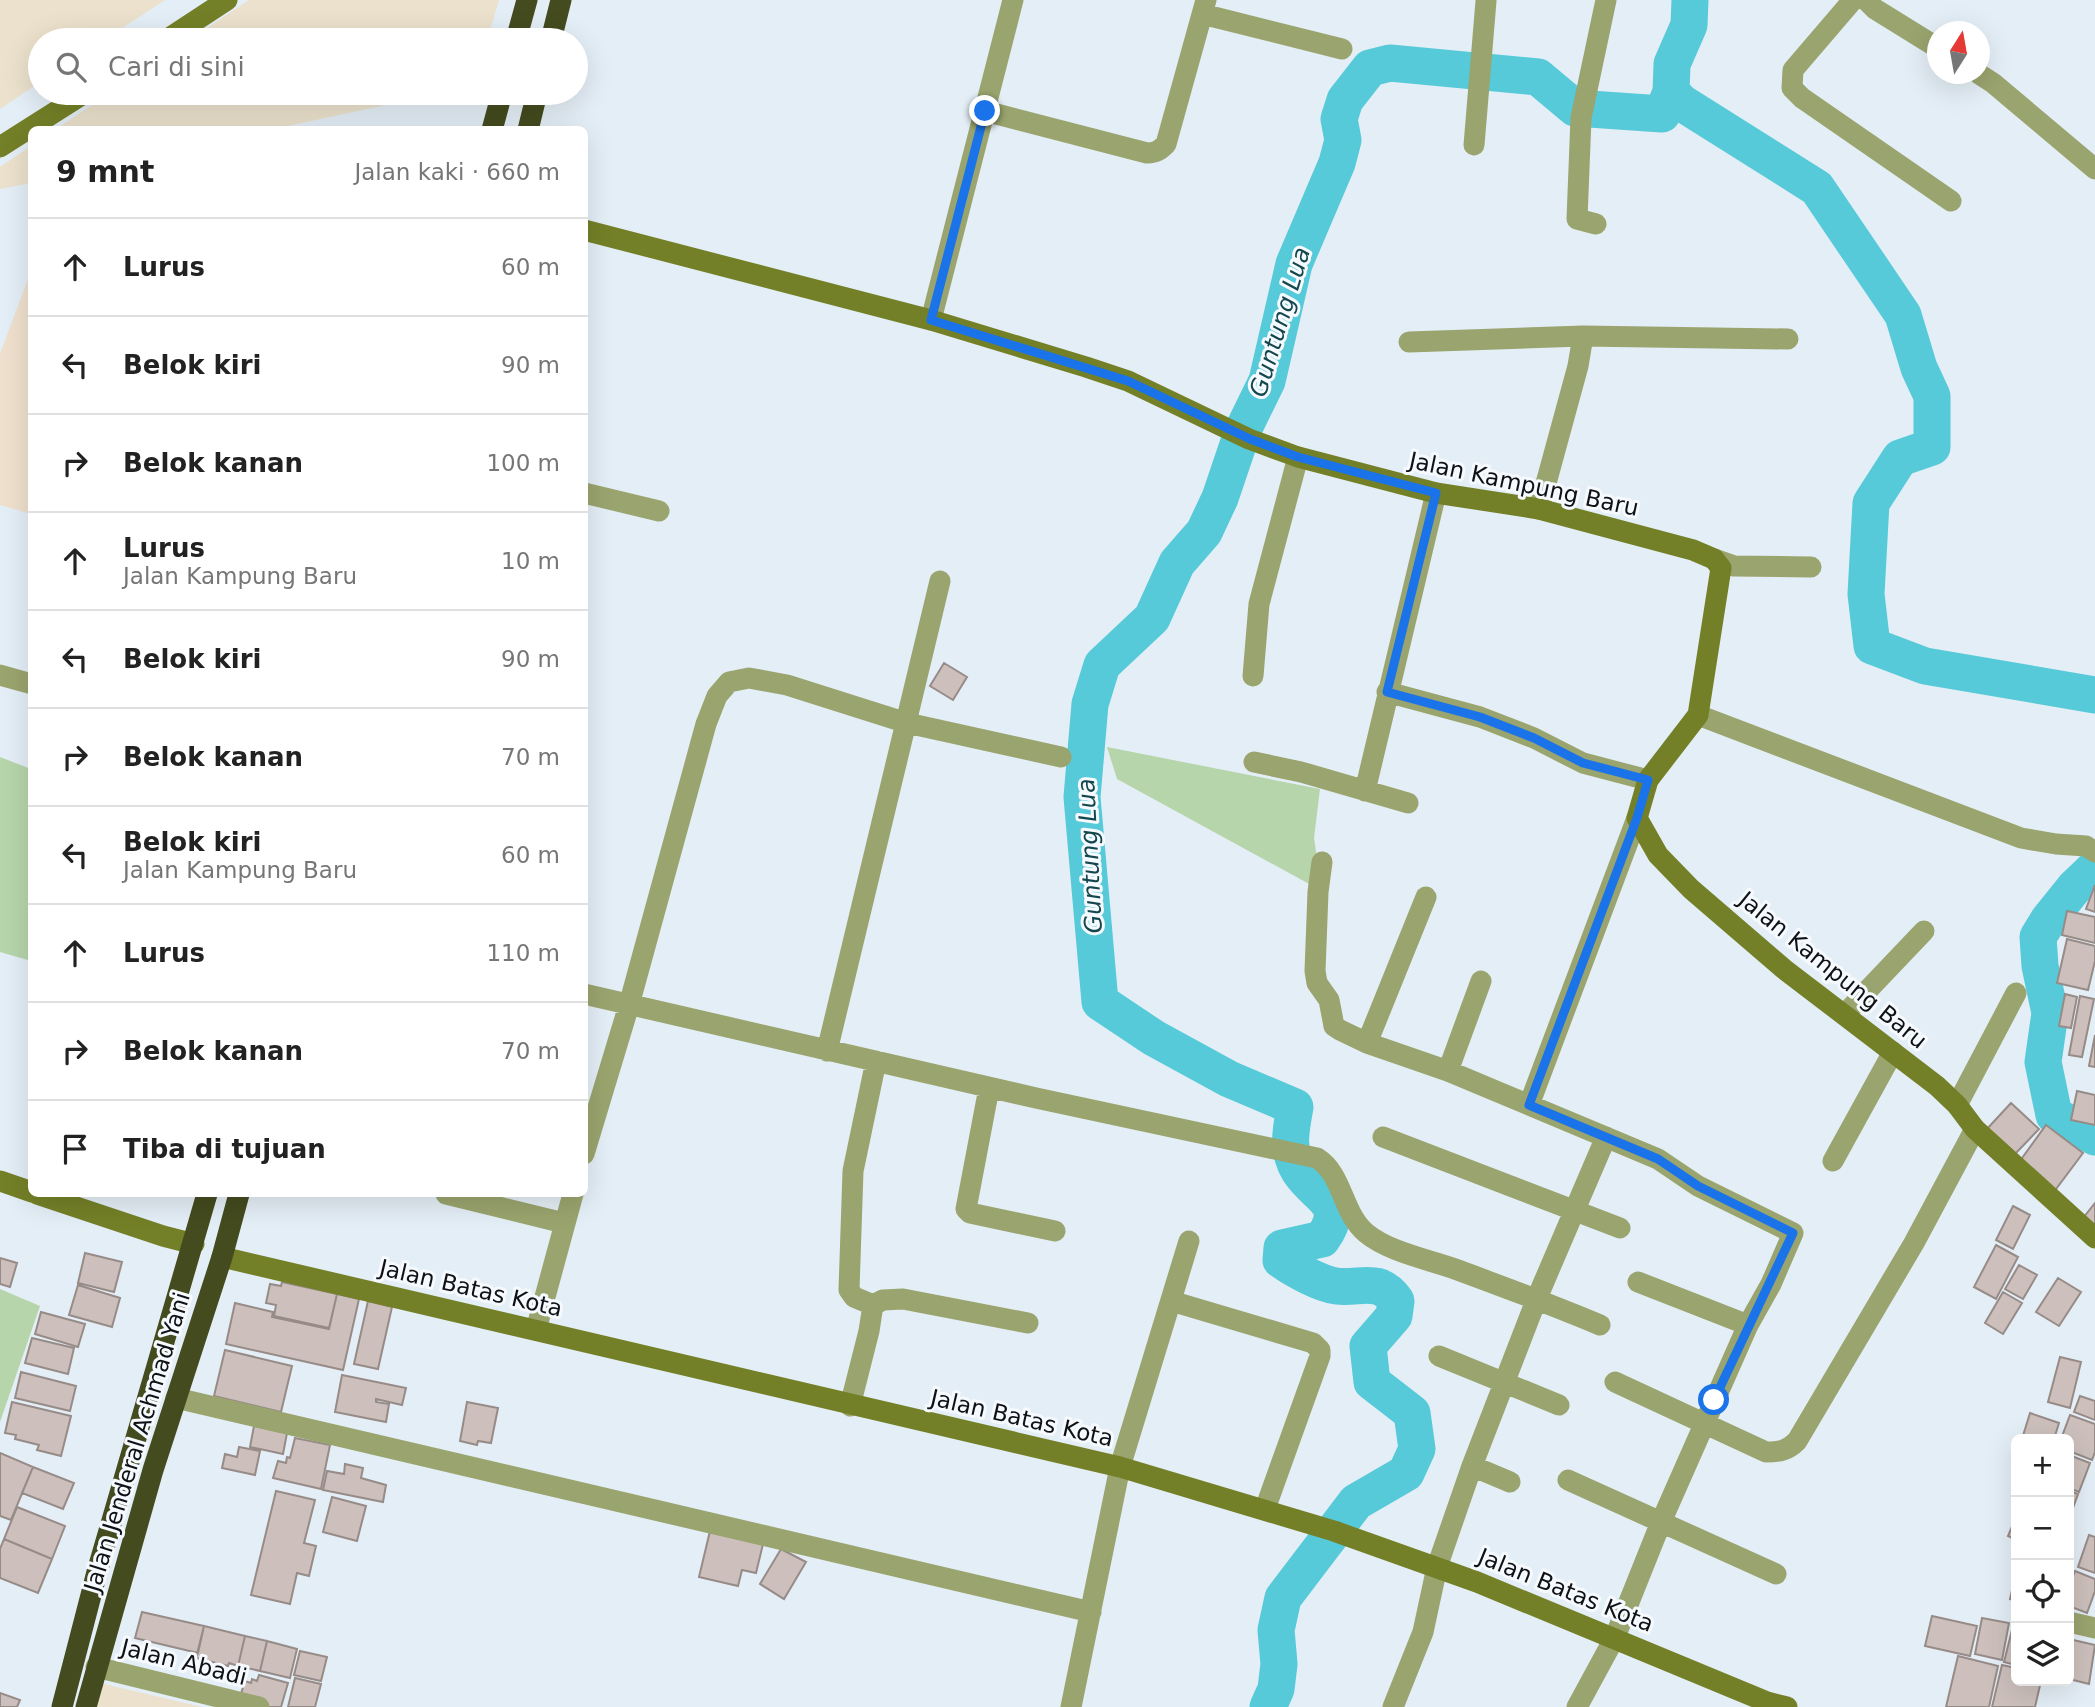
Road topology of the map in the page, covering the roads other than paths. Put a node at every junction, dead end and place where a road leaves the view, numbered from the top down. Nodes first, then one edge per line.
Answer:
1 (228, 0) edge
2 (527, 0) edge
3 (561, 0) edge
4 (1013, 0) edge
5 (1485, 0) edge
6 (1606, 0) edge
7 (1853, 0) edge
8 (1866, 0) edge
9 (1204, 7) edge
10 (185, 28) edge
11 (519, 28) edge
12 (554, 28) edge
13 (1927, 42) edge
14 (1342, 49) dead end
15 (1990, 81) edge
16 (67, 105) edge
17 (499, 105) edge
18 (534, 105) edge
19 (985, 111) junction
20 (33, 126) edge
21 (493, 126) edge
22 (529, 126) edge
23 (28, 129) edge
24 (1474, 145) dead end
25 (0, 147) edge
26 (2095, 169) edge
27 (1951, 201) dead end
28 (1596, 224) dead end
29 (588, 231) edge
30 (931, 320) junction
31 (1583, 336) junction
32 (1788, 339) dead end
33 (1409, 342) dead end
34 (1298, 457) junction
35 (1436, 493) junction
36 (588, 494) edge
37 (1539, 509) junction
38 (659, 511) dead end
39 (1714, 559) junction
40 (1811, 568) dead end
41 (940, 581) dead end
42 (0, 675) edge
43 (1252, 676) dead end
44 (28, 683) edge
45 (1387, 692) junction
46 (1698, 715) junction
47 (906, 723) junction
48 (1061, 757) dead end
49 (1254, 762) dead end
50 (1648, 780) junction
51 (1365, 791) junction
52 (1408, 803) dead end
53 (1637, 818) junction
54 (2091, 849) edge
55 (1322, 862) dead end
56 (1426, 897) dead end
57 (1924, 931) dead end
58 (1482, 981) dead end
59 (2016, 993) dead end
60 (588, 995) edge
61 (629, 1005) junction
62 (1845, 1014) junction
63 (1367, 1043) junction
64 (827, 1051) junction
65 (1893, 1052) junction
66 (876, 1061) junction
67 (1448, 1071) junction
68 (989, 1088) junction
69 (1529, 1105) junction
70 (1957, 1105) junction
71 (591, 1112) edge
72 (1975, 1129) junction
73 (588, 1130) edge
74 (1383, 1137) dead end
75 (1606, 1137) junction
76 (1833, 1161) dead end
77 (0, 1181) edge
78 (28, 1191) edge
79 (46, 1197) edge
80 (206, 1197) edge
81 (238, 1197) edge
82 (458, 1197) edge
83 (572, 1197) edge
84 (1574, 1211) junction
85 (564, 1223) junction
86 (1620, 1228) dead end
87 (1055, 1231) dead end
88 (2095, 1238) edge
89 (1189, 1241) dead end
90 (194, 1244) junction
91 (222, 1257) junction
92 (1638, 1282) dead end
93 (1537, 1298) junction
94 (1171, 1301) junction
95 (873, 1305) junction
96 (1028, 1323) dead end
97 (1600, 1325) dead end
98 (1748, 1325) junction
99 (536, 1330) junction
100 (1439, 1356) dead end
101 (1504, 1382) junction
102 (1615, 1382) dead end
103 (176, 1398) junction
104 (1559, 1405) dead end
105 (850, 1406) junction
106 (1704, 1422) junction
107 (1472, 1466) junction
108 (1120, 1467) junction
109 (1568, 1479) dead end
110 (1510, 1482) dead end
111 (1265, 1509) junction
112 (1661, 1522) junction
113 (1437, 1567) junction
114 (1776, 1574) dead end
115 (1091, 1612) junction
116 (2073, 1623) edge
117 (2095, 1628) edge
118 (1615, 1637) junction
119 (96, 1667) junction
120 (62, 1707) edge
121 (86, 1707) edge
122 (259, 1707) edge
123 (1072, 1707) edge
124 (1393, 1707) edge
125 (1577, 1707) edge
126 (1787, 1707) edge

1 - 10 street
2 - 11 highway
3 - 12 highway
4 - 19 street
5 - 24 street
6 - 28 street
7 - 27 street
8 - 13 street
9 - 14 street
9 - 19 street
15 - 26 street
16 - 20 street
17 - 21 highway
18 - 22 highway
19 - 30 street
23 - 25 street
29 - 30 street, Jalan Kampung Baru
30 - 34 street, Jalan Kampung Baru
31 - 32 street
31 - 33 street
31 - 37 street
34 - 35 street, Jalan Kampung Baru
34 - 43 street
35 - 37 street, Jalan Kampung Baru
35 - 45 street
36 - 38 street
37 - 39 street, Jalan Kampung Baru
39 - 40 street
39 - 46 street
41 - 47 street
42 - 44 street
45 - 50 street
45 - 51 street
46 - 50 street
46 - 54 street
47 - 48 street
47 - 61 street
47 - 64 street
49 - 51 street
50 - 53 street
51 - 52 street
53 - 62 street, Jalan Kampung Baru
53 - 69 street
55 - 63 street
56 - 63 street
57 - 62 street
58 - 67 street
59 - 70 street
60 - 61 street
61 - 64 street
61 - 71 street
62 - 65 street, Jalan Kampung Baru
63 - 67 street
64 - 66 street
65 - 70 street, Jalan Kampung Baru
65 - 76 street
66 - 68 street
66 - 95 street
67 - 69 street
68 - 87 street
68 - 93 street
69 - 75 street
70 - 72 street, Jalan Kampung Baru
71 - 73 street
72 - 88 street, Jalan Kampung Baru
72 - 106 street
74 - 84 street
75 - 84 street
75 - 98 street
77 - 78 street
79 - 90 street
80 - 90 highway, Jalan Jenderal Achmad Yani
81 - 91 highway, Jalan Jenderal Achmad Yani
82 - 85 street
83 - 85 street
84 - 86 street
84 - 93 street
85 - 99 street
89 - 94 street
90 - 120 highway, Jalan Jenderal Achmad Yani
91 - 99 street, Jalan Batas Kota
91 - 103 highway, Jalan Jenderal Achmad Yani
92 - 98 street
93 - 97 street
93 - 101 street
94 - 108 street
94 - 111 street
95 - 96 street
95 - 105 street
98 - 106 street
99 - 105 street, Jalan Batas Kota
100 - 101 street
101 - 104 street
101 - 107 street
102 - 106 street
103 - 115 street
103 - 119 highway, Jalan Jenderal Achmad Yani
105 - 108 street, Jalan Batas Kota
106 - 112 street
107 - 110 street
107 - 113 street
108 - 111 street, Jalan Batas Kota
108 - 115 street
109 - 112 street
111 - 113 street, Jalan Batas Kota
112 - 114 street
112 - 118 street
113 - 118 street, Jalan Batas Kota
113 - 124 street
115 - 123 street
116 - 117 street
118 - 125 street
118 - 126 street, Jalan Batas Kota
119 - 121 highway, Jalan Jenderal Achmad Yani
119 - 122 street, Jalan Abadi

